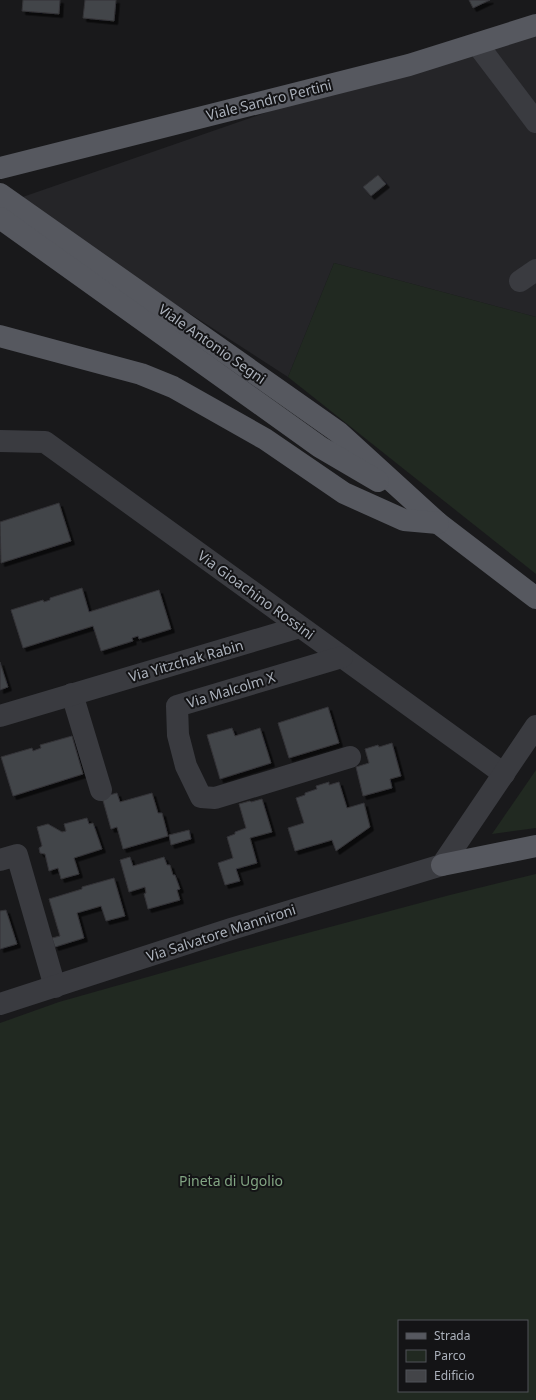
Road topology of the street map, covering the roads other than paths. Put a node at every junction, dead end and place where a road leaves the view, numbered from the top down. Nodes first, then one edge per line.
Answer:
1 (536, 25) edge
2 (477, 44) junction
3 (536, 122) edge
4 (0, 168) edge
5 (0, 194) edge
6 (0, 218) edge
7 (38, 233) junction
8 (0, 336) edge
9 (0, 441) edge
10 (438, 523) junction
11 (536, 598) edge
12 (300, 627) junction
13 (342, 657) junction
14 (72, 694) junction
15 (0, 716) edge
16 (536, 726) edge
17 (350, 757) dead end
18 (504, 774) junction
19 (101, 790) dead end
20 (536, 846) edge
21 (0, 860) edge
22 (442, 865) junction
23 (55, 986) junction
24 (0, 1004) edge

1 - 2 main road, Viale Sandro Pertini
2 - 3 street
2 - 4 main road, Viale Sandro Pertini
5 - 7 main road, Viale Antonio Segni
6 - 7 main road, Viale Antonio Segni
7 - 10 main road, Viale Antonio Segni
8 - 10 main road
9 - 12 street, Via Gioachino Rossini
10 - 11 main road, Viale Antonio Segni
12 - 13 street, Via Gioachino Rossini
12 - 14 street, Via Yitzchak Rabin
13 - 17 street, Via Malcolm X
13 - 18 street, Via Gioachino Rossini
14 - 15 street, Via Yitzchak Rabin
14 - 19 street
16 - 18 street
18 - 22 street
20 - 22 main road
21 - 23 street
22 - 23 street, Via Salvatore Mannironi
23 - 24 street, Via Salvatore Mannironi

